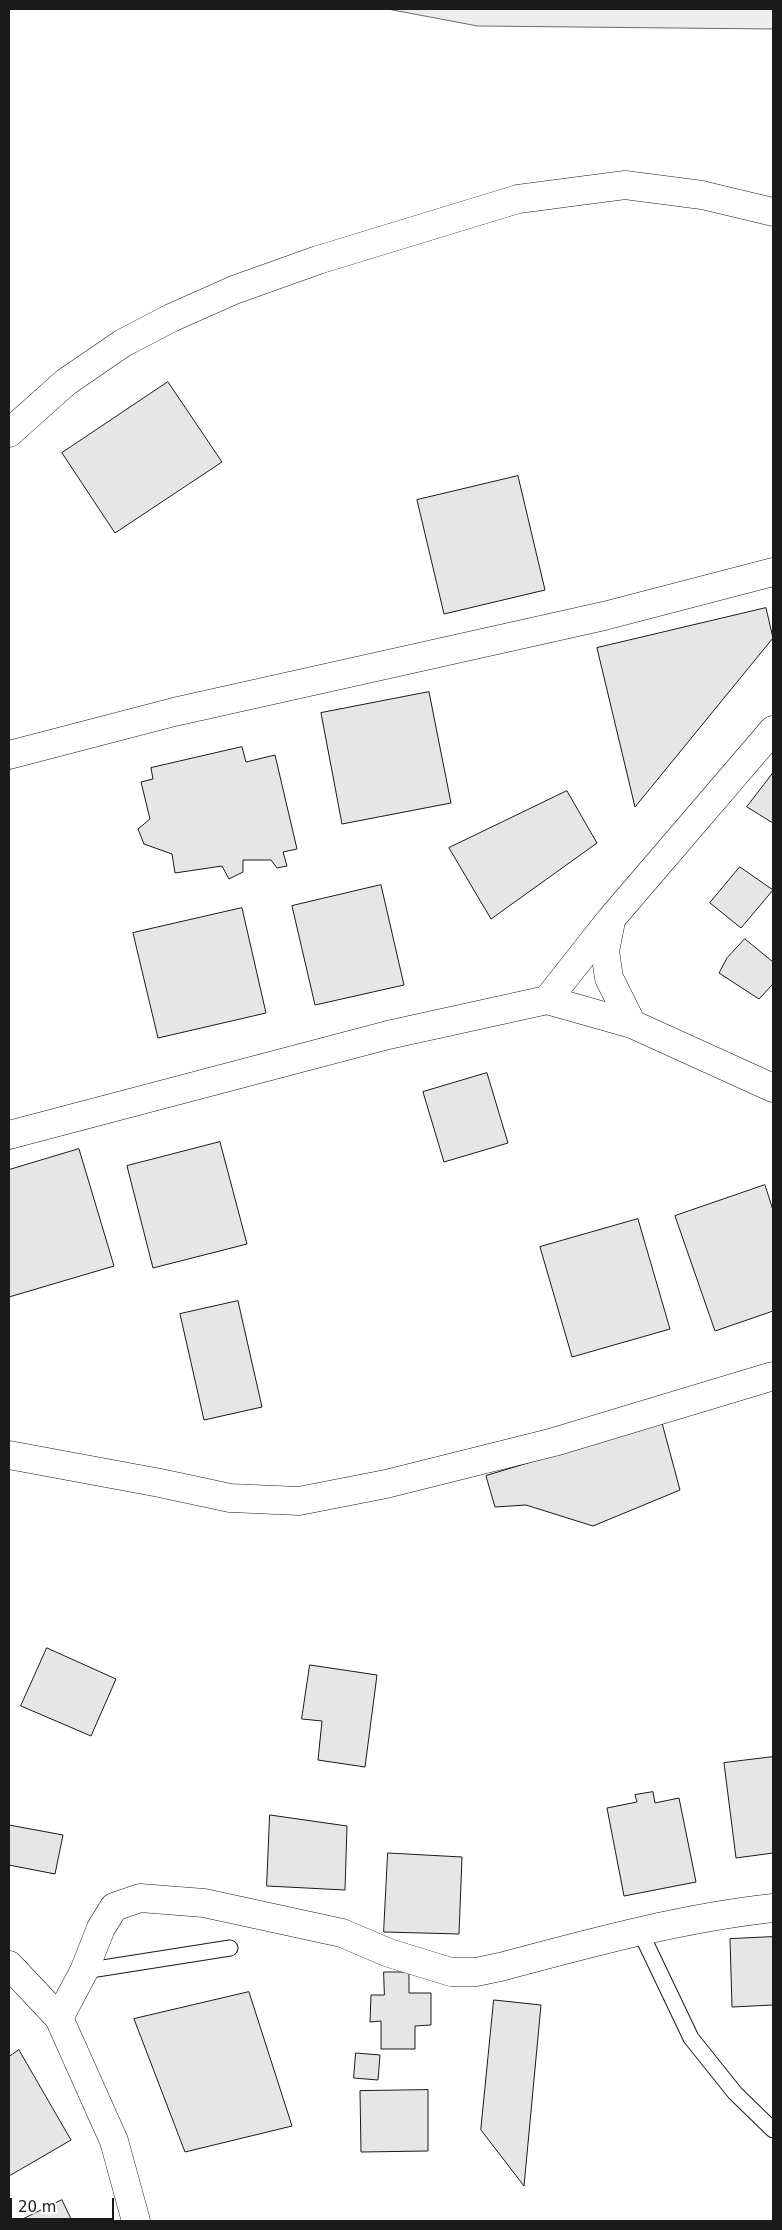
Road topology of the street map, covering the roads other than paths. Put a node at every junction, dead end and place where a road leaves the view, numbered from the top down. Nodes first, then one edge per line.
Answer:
1 (773, 212) edge
2 (9, 432) edge
3 (773, 572) edge
4 (773, 730) edge
5 (9, 755) edge
6 (611, 919) junction
7 (547, 1000) junction
8 (632, 1024) junction
9 (773, 1088) edge
10 (9, 1135) edge
11 (773, 1376) edge
12 (9, 1455) edge
13 (773, 1908) edge
14 (640, 1931) junction
15 (230, 1948) dead end
16 (9, 1965) edge
17 (84, 1971) junction
18 (59, 2018) junction
19 (773, 2130) edge
20 (133, 2216) edge

1 - 2 street
3 - 5 street
4 - 6 street
6 - 7 street
6 - 8 street
7 - 8 street
7 - 10 street
8 - 9 street
11 - 12 street
13 - 14 street
14 - 17 street
14 - 19 lane
15 - 17 lane
16 - 18 street
17 - 18 street
18 - 20 street

